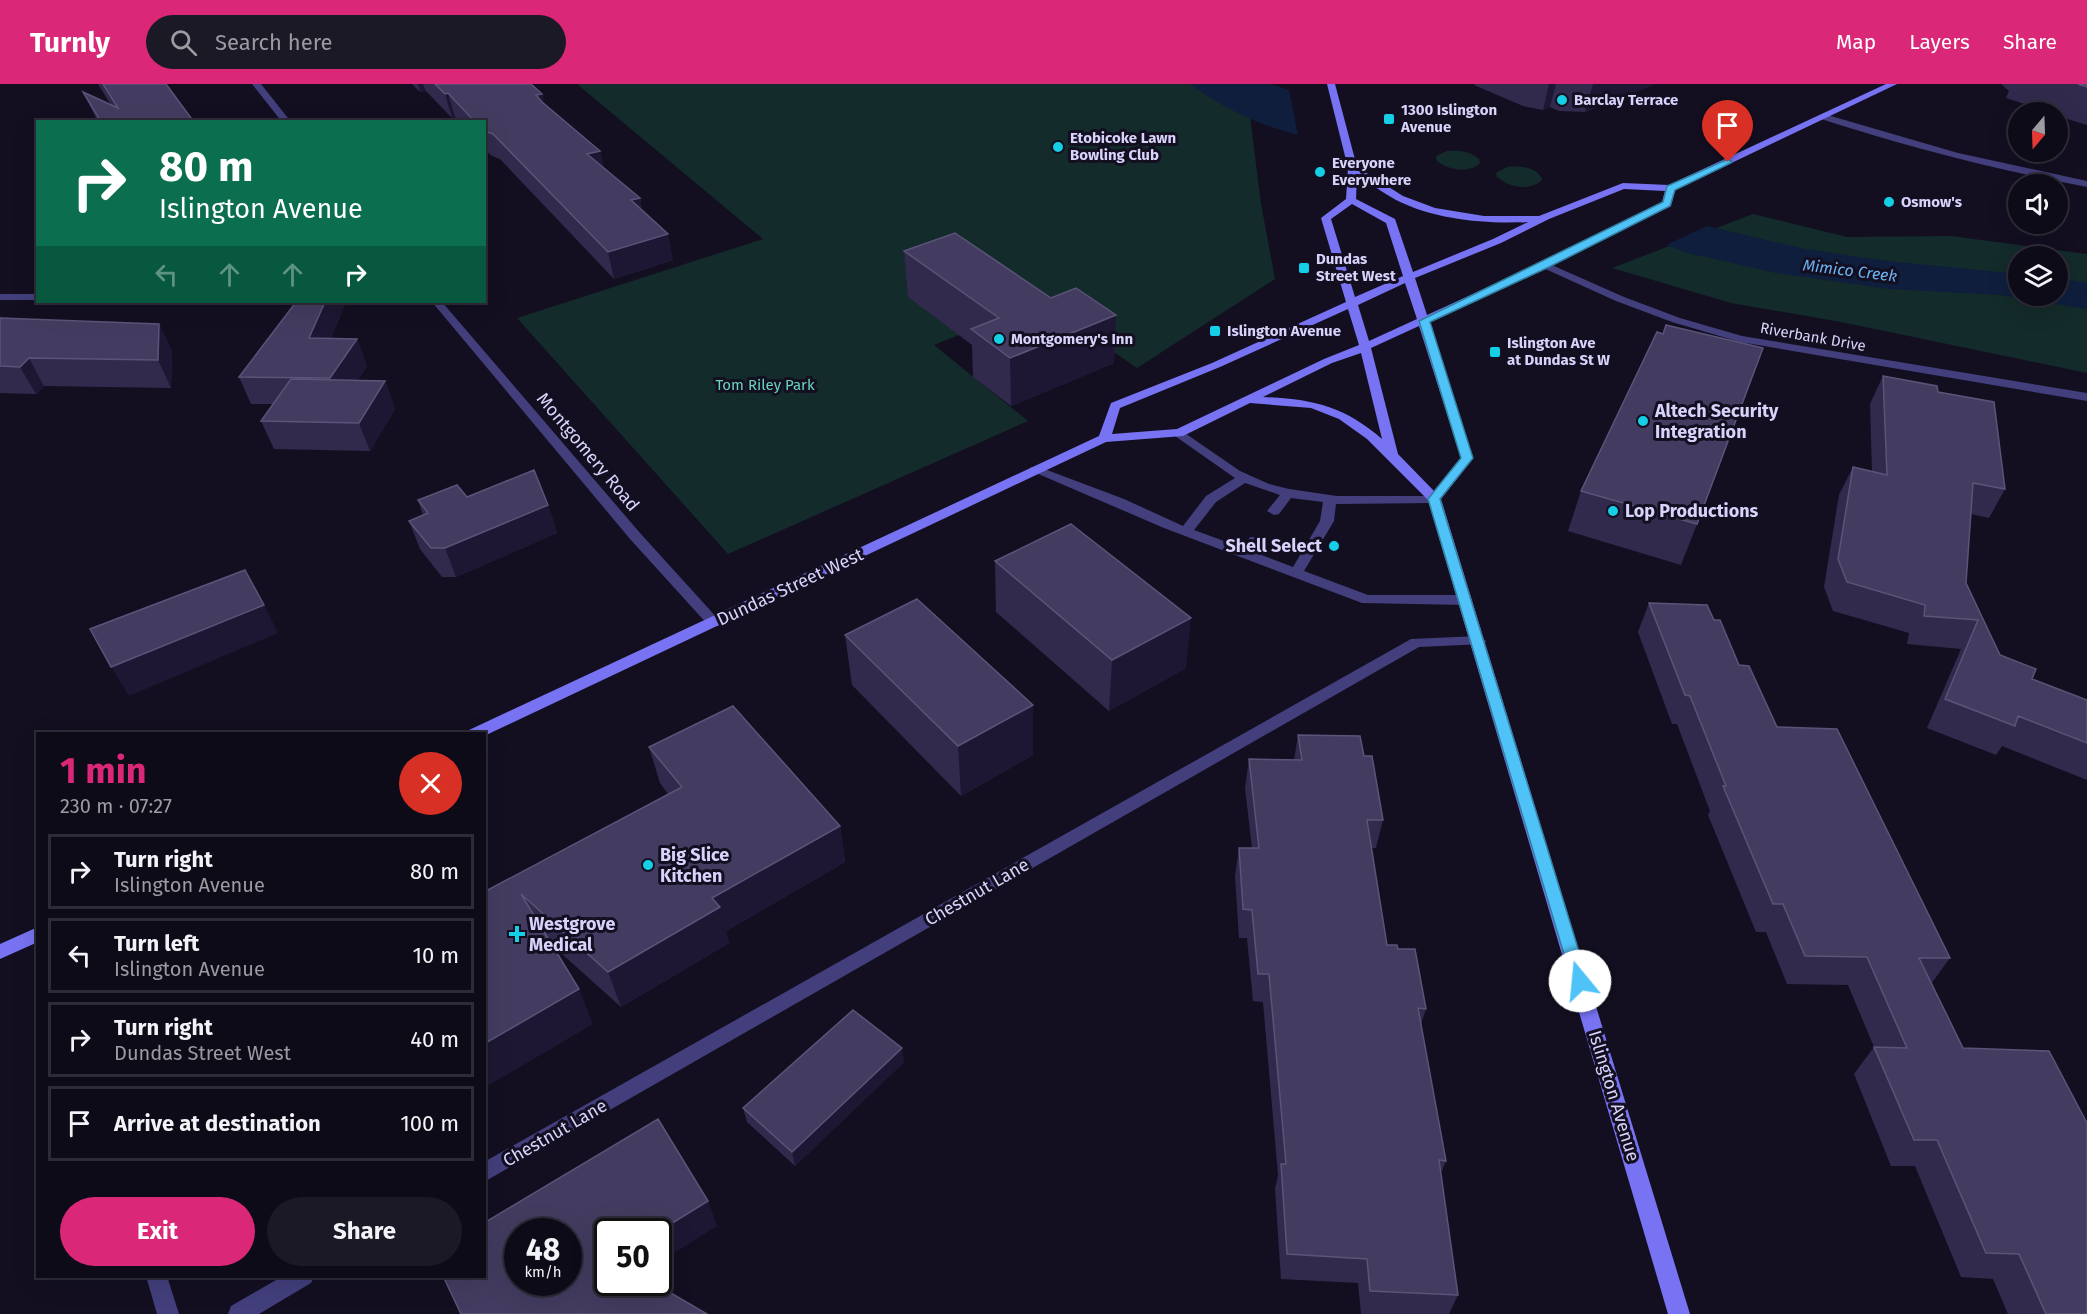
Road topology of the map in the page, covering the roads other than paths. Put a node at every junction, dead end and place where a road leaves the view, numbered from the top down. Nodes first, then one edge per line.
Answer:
1 (256, 84) edge
2 (1330, 84) edge
3 (1893, 84) edge
4 (1824, 117) junction
5 (285, 120) edge
6 (1353, 168) junction
7 (2087, 184) edge
8 (1670, 188) junction
9 (1351, 200) junction
10 (1545, 217) junction
11 (1545, 265) junction
12 (1410, 277) junction
13 (0, 297) edge
14 (36, 297) edge
15 (438, 303) edge
16 (1351, 305) junction
17 (1424, 321) junction
18 (1365, 347) junction
19 (2087, 398) edge
20 (1252, 400) junction
21 (1179, 433) junction
22 (1104, 438) junction
23 (1392, 455) junction
24 (1035, 470) junction
25 (1244, 478) junction
26 (1287, 494) junction
27 (1330, 498) junction
28 (1434, 499) junction
29 (1274, 511) dead end
30 (1186, 531) junction
31 (1255, 540) dead end
32 (1246, 553) junction
33 (1297, 572) junction
34 (1466, 600) junction
35 (714, 623) junction
36 (1479, 641) junction
37 (478, 732) edge
38 (36, 935) edge
39 (0, 952) edge
40 (486, 1172) edge
41 (157, 1278) edge
42 (301, 1278) edge
43 (168, 1314) edge
44 (239, 1314) edge
45 (1679, 1314) edge

1 - 5 street
2 - 6 main road
3 - 4 main road
4 - 7 street
4 - 8 main road
6 - 9 main road
6 - 10 main road
8 - 10 main road
8 - 11 main road, Dundas Street West
9 - 12 main road
9 - 16 main road, Islington Avenue
10 - 12 main road
11 - 17 main road, Dundas Street West
11 - 19 street, Riverbank Drive
12 - 16 main road
12 - 17 main road
13 - 14 street
15 - 35 street, Montgomery Road
16 - 18 main road, Islington Avenue
16 - 22 main road
17 - 18 main road, Dundas Street West
17 - 28 main road
18 - 20 main road, Dundas Street West
18 - 23 main road, Islington Avenue
20 - 21 main road, Dundas Street West
20 - 23 main road
21 - 22 main road, Dundas Street West
21 - 25 street
22 - 24 main road, Dundas Street West
23 - 28 main road, Islington Avenue
24 - 30 street
24 - 35 main road, Dundas Street West
25 - 26 street
25 - 30 street
26 - 27 street
26 - 29 street
27 - 28 street
27 - 33 street
28 - 34 main road, Islington Avenue
30 - 32 street
31 - 32 street
32 - 33 street
33 - 34 street
34 - 36 main road, Islington Avenue
35 - 37 main road, Dundas Street West
36 - 40 street, Chestnut Lane
36 - 45 main road, Islington Avenue
38 - 39 main road
41 - 43 street
42 - 44 street

